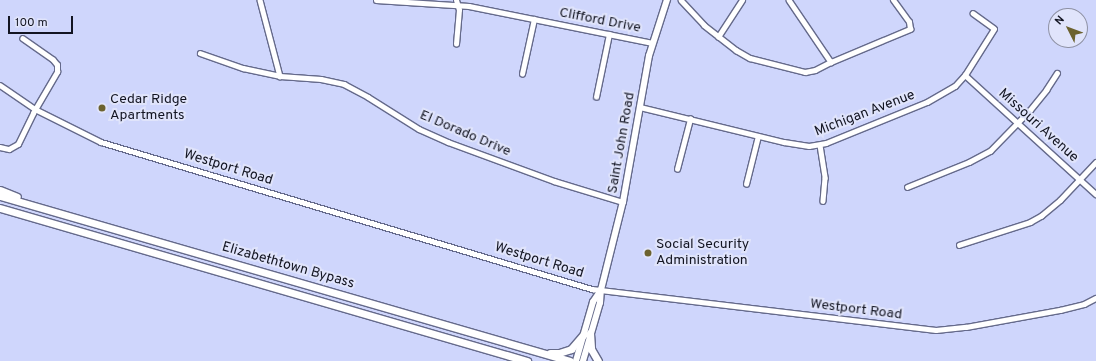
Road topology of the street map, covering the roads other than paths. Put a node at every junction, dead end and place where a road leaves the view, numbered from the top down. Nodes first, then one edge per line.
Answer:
1 (260, 0) edge
2 (376, 0) edge
3 (666, 0) edge
4 (680, 0) edge
5 (742, 0) edge
6 (789, 0) edge
7 (893, 0) edge
8 (457, 2) edge
9 (973, 14) dead end
10 (534, 19) junction
11 (609, 34) junction
12 (718, 38) junction
13 (23, 39) dead end
14 (652, 43) junction
15 (456, 44) dead end
16 (200, 53) dead end
17 (831, 62) junction
18 (1057, 73) dead end
19 (522, 74) dead end
20 (965, 75) junction
21 (280, 76) junction
22 (0, 85) edge
23 (596, 96) dead end
24 (640, 107) junction
25 (35, 109) junction
26 (690, 119) junction
27 (1018, 123) junction
28 (758, 136) junction
29 (820, 145) junction
30 (0, 147) edge
31 (1096, 162) edge
32 (677, 169) dead end
33 (1080, 179) junction
34 (746, 184) dead end
35 (907, 187) dead end
36 (0, 190) edge
37 (1096, 194) edge
38 (0, 196) edge
39 (823, 201) dead end
40 (623, 202) junction
41 (0, 208) edge
42 (0, 212) edge
43 (54, 212) junction
44 (72, 229) junction
45 (959, 246) dead end
46 (601, 290) junction
47 (1096, 298) edge
48 (587, 334) junction
49 (539, 352) junction
50 (527, 361) edge
51 (570, 361) edge
52 (576, 361) edge
53 (583, 361) edge
54 (598, 361) edge

1 - 21 street
2 - 8 street, Clifford Drive
3 - 14 street, Saint John Road
4 - 12 street
5 - 12 street
6 - 17 street
7 - 17 street
8 - 10 street, Clifford Drive
8 - 15 street
9 - 20 street, Michigan Avenue
10 - 11 street, Clifford Drive
10 - 19 street
11 - 14 street, Clifford Drive
11 - 23 street
12 - 17 street
13 - 25 street
14 - 24 street, Saint John Road
16 - 21 street, El Dorado Drive
18 - 27 street
20 - 27 street, Missouri Avenue
20 - 29 street, Michigan Avenue
21 - 40 street, El Dorado Drive
22 - 25 street, Westport Road
24 - 26 street, Michigan Avenue
24 - 40 street, Saint John Road
25 - 30 street
25 - 46 street, Westport Road
26 - 28 street, Michigan Avenue
26 - 32 street
27 - 33 street, Missouri Avenue
27 - 35 street
28 - 29 street, Michigan Avenue
28 - 34 street
29 - 39 street
31 - 33 street
33 - 37 street, Missouri Avenue
33 - 45 street
36 - 43 highway
38 - 43 highway, Elizabethtown Bypass
40 - 46 street, Saint John Road
41 - 44 highway, Elizabethtown Bypass
42 - 44 highway
43 - 49 highway, Elizabethtown Bypass
44 - 50 highway, Elizabethtown Bypass
46 - 47 street, Westport Road
46 - 48 street, Saint John Road
48 - 49 highway
48 - 52 street, Saint John Road
48 - 53 street, Saint John Road
48 - 54 highway
49 - 51 highway, Elizabethtown Bypass

